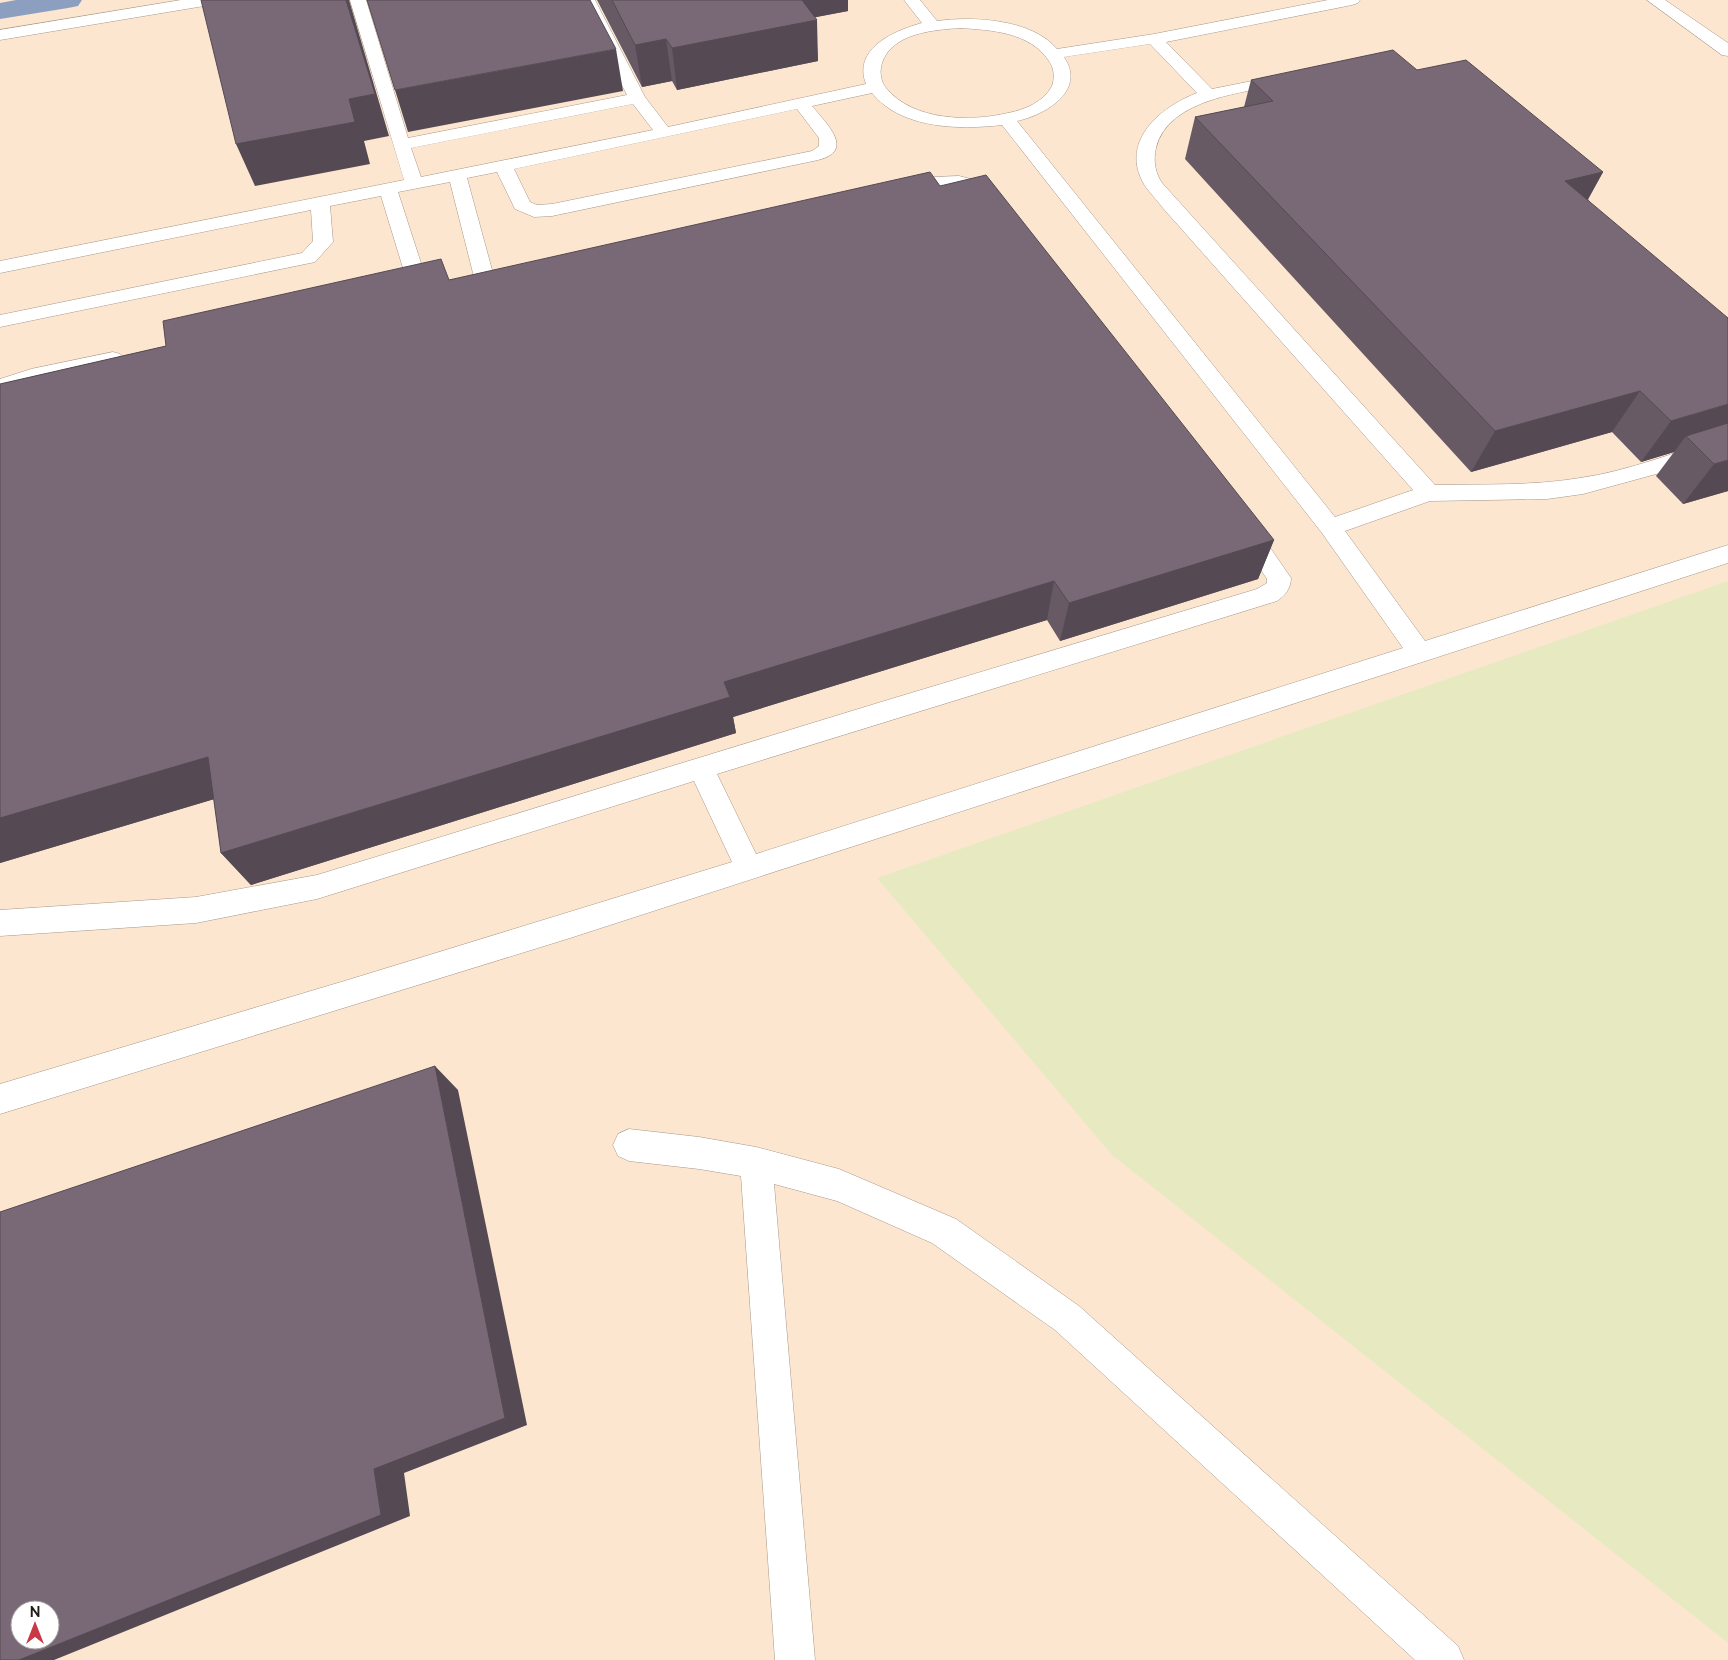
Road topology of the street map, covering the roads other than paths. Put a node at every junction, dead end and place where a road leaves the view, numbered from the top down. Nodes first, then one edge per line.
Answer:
1 (210, 0) edge
2 (358, 0) edge
3 (586, 0) edge
4 (912, 0) edge
5 (1352, 0) edge
6 (1655, 0) edge
7 (932, 26) junction
8 (0, 35) edge
9 (1154, 39) junction
10 (1728, 51) edge
11 (1054, 54) junction
12 (1305, 76) edge
13 (876, 87) junction
14 (1208, 95) junction
15 (637, 98) junction
16 (801, 103) junction
17 (1006, 119) junction
18 (664, 133) junction
19 (401, 145) junction
20 (503, 165) junction
21 (457, 175) junction
22 (414, 183) junction
23 (388, 190) junction
24 (888, 193) edge
25 (320, 203) junction
26 (1001, 208) edge
27 (0, 267) edge
28 (504, 273) edge
29 (420, 291) edge
30 (0, 322) edge
31 (128, 355) edge
32 (0, 386) edge
33 (1728, 444) edge
34 (1430, 493) junction
35 (1234, 514) edge
36 (1330, 527) junction
37 (1728, 554) edge
38 (1419, 651) junction
39 (701, 768) junction
40 (749, 868) junction
41 (0, 923) edge
42 (0, 1099) edge
43 (629, 1145) dead end
44 (756, 1163) junction
45 (795, 1660) edge
46 (1444, 1660) edge

1 - 8 street
2 - 19 street
3 - 15 street
4 - 7 street
5 - 9 street
6 - 10 street
7 - 11 street
7 - 13 street
9 - 11 street
9 - 14 street
11 - 17 street
12 - 14 street
13 - 16 street
13 - 17 street
14 - 34 street
15 - 18 street
15 - 19 street
16 - 18 street
16 - 20 street
17 - 36 street
18 - 20 street
19 - 22 street
20 - 21 street
21 - 22 street
21 - 28 street
22 - 23 street
23 - 25 street
23 - 29 street
24 - 26 street
25 - 27 street
25 - 30 street
31 - 32 street
33 - 34 street
34 - 36 street
35 - 39 street
36 - 38 street
37 - 38 street
38 - 40 street
39 - 40 street
39 - 41 street
40 - 42 street
43 - 44 street
44 - 45 street
44 - 46 street

